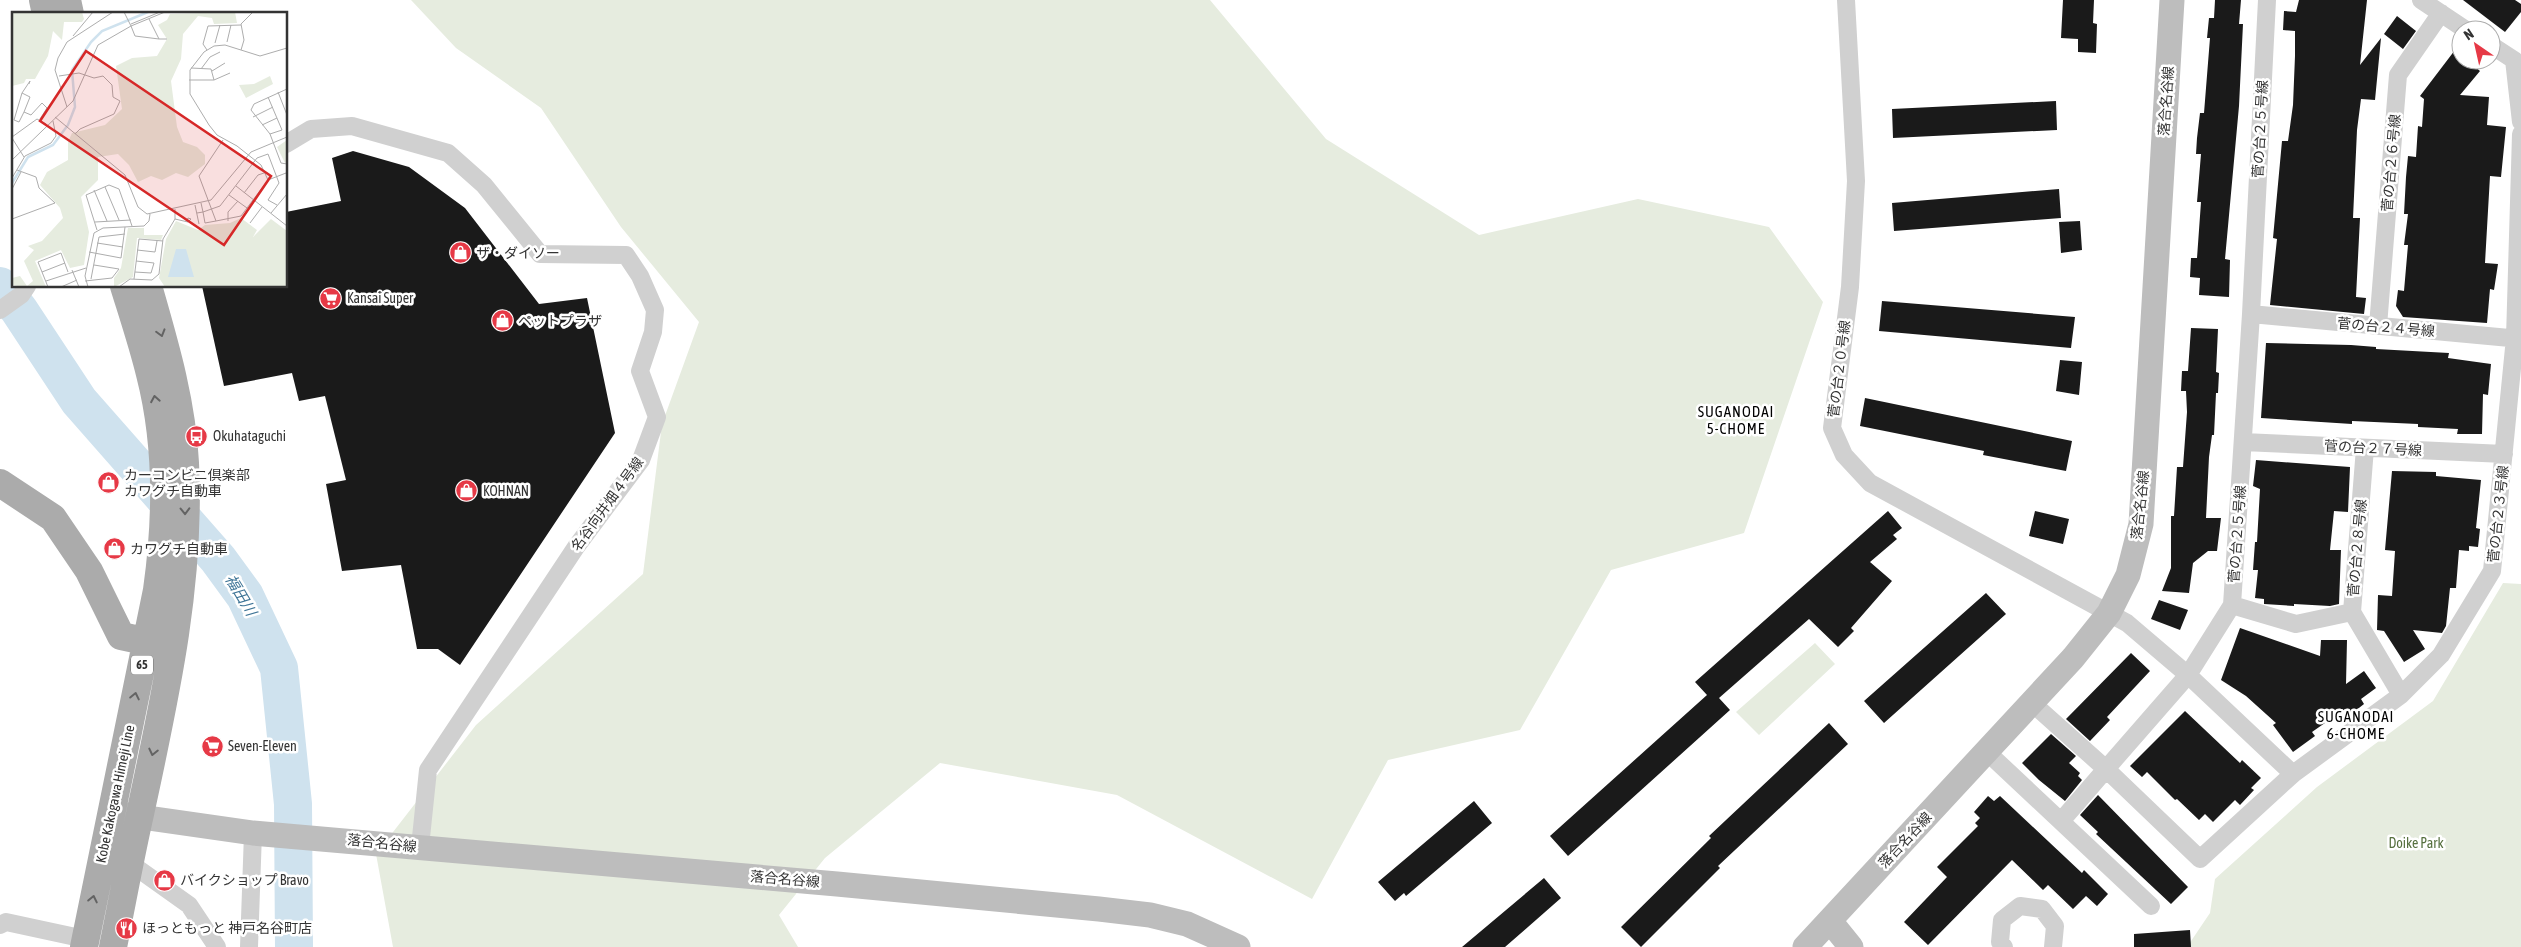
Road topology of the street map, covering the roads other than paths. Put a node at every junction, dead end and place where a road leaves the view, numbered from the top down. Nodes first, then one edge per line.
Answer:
1 (1846, 0) edge
2 (2172, 0) edge
3 (2267, 0) edge
4 (2421, 0) edge
5 (2441, 13) junction
6 (2451, 20) edge
7 (2501, 49) edge
8 (2518, 55) edge
9 (2521, 122) edge
10 (2521, 134) edge
11 (288, 143) edge
12 (125, 288) edge
13 (149, 288) edge
14 (24, 290) edge
15 (0, 310) edge
16 (2251, 314) junction
17 (2378, 326) junction
18 (2518, 339) edge
19 (2243, 442) junction
20 (2365, 448) junction
21 (2504, 454) junction
22 (0, 483) edge
23 (2232, 605) junction
24 (2352, 612) junction
25 (2109, 613) junction
26 (146, 640) junction
27 (174, 648) junction
28 (2188, 675) junction
29 (2401, 695) junction
30 (2032, 703) junction
31 (1987, 752) junction
32 (2106, 768) junction
33 (2292, 774) junction
34 (111, 813) junction
35 (139, 816) junction
36 (2062, 820) junction
37 (254, 833) junction
38 (420, 847) junction
39 (130, 863) junction
40 (2152, 906) dead end
41 (1830, 921) junction
42 (0, 925) edge
43 (84, 943) edge
44 (113, 947) edge
45 (218, 947) edge
46 (249, 947) edge
47 (1238, 947) edge
48 (1805, 947) edge
49 (1850, 947) edge
50 (2004, 947) edge
51 (2053, 947) edge

1 - 25 street, 菅の台２０号線
2 - 25 street, 落合名谷線
3 - 16 street, 菅の台２５号線
4 - 5 street
5 - 6 street
5 - 17 street, 菅の台２６号線
7 - 8 street
8 - 9 street
10 - 18 street, 菅の台２３号線
11 - 38 street, 名谷向井畑４号線
26 -> 12 main road, Kobe Kakogawa Himeji Line / 65
13 -> 27 main road, Kobe Kakogawa Himeji Line / 65
14 - 15 street
16 - 17 street, 菅の台２４号線
16 - 19 street, 菅の台２５号線
17 - 18 street, 菅の台２４号線
18 - 21 street, 菅の台２３号線
19 - 20 street, 菅の台２７号線
19 - 23 street, 菅の台２５号線
20 - 21 street, 菅の台２７号線
20 - 24 street, 菅の台２８号線
21 - 29 street, 菅の台２３号線
22 - 26 main road, 65
23 - 24 street
23 - 28 street, 菅の台２５号線
24 - 29 street, 菅の台２８号線
25 - 28 street
25 - 30 street, 落合名谷線
26 - 27 main road, 65
34 -> 26 main road, Kobe Kakogawa Himeji Line / 65
27 -> 35 main road, Kobe Kakogawa Himeji Line / 65
28 - 32 street, 菅の台２５号線
28 - 33 street
29 - 33 street, 菅の台２３号線
30 - 31 street, 落合名谷線
30 - 32 street
31 - 36 street
31 - 41 street, 落合名谷線
32 - 33 street
32 - 36 street, 菅の台２５号線
34 - 35 street, 落合名谷線
43 -> 34 main road, Kobe Kakogawa Himeji Line / 65
35 - 37 street, 落合名谷線
35 - 39 main road, Kobe Kakogawa Himeji Line / 65
36 - 40 street
37 - 38 street, 落合名谷線
37 - 46 street
38 - 47 street, 落合名谷線
39 - 44 main road, Kobe Kakogawa Himeji Line / 65
39 - 45 street
41 - 48 street, 落合名谷線
41 - 49 street
42 - 43 street
50 - 51 street

